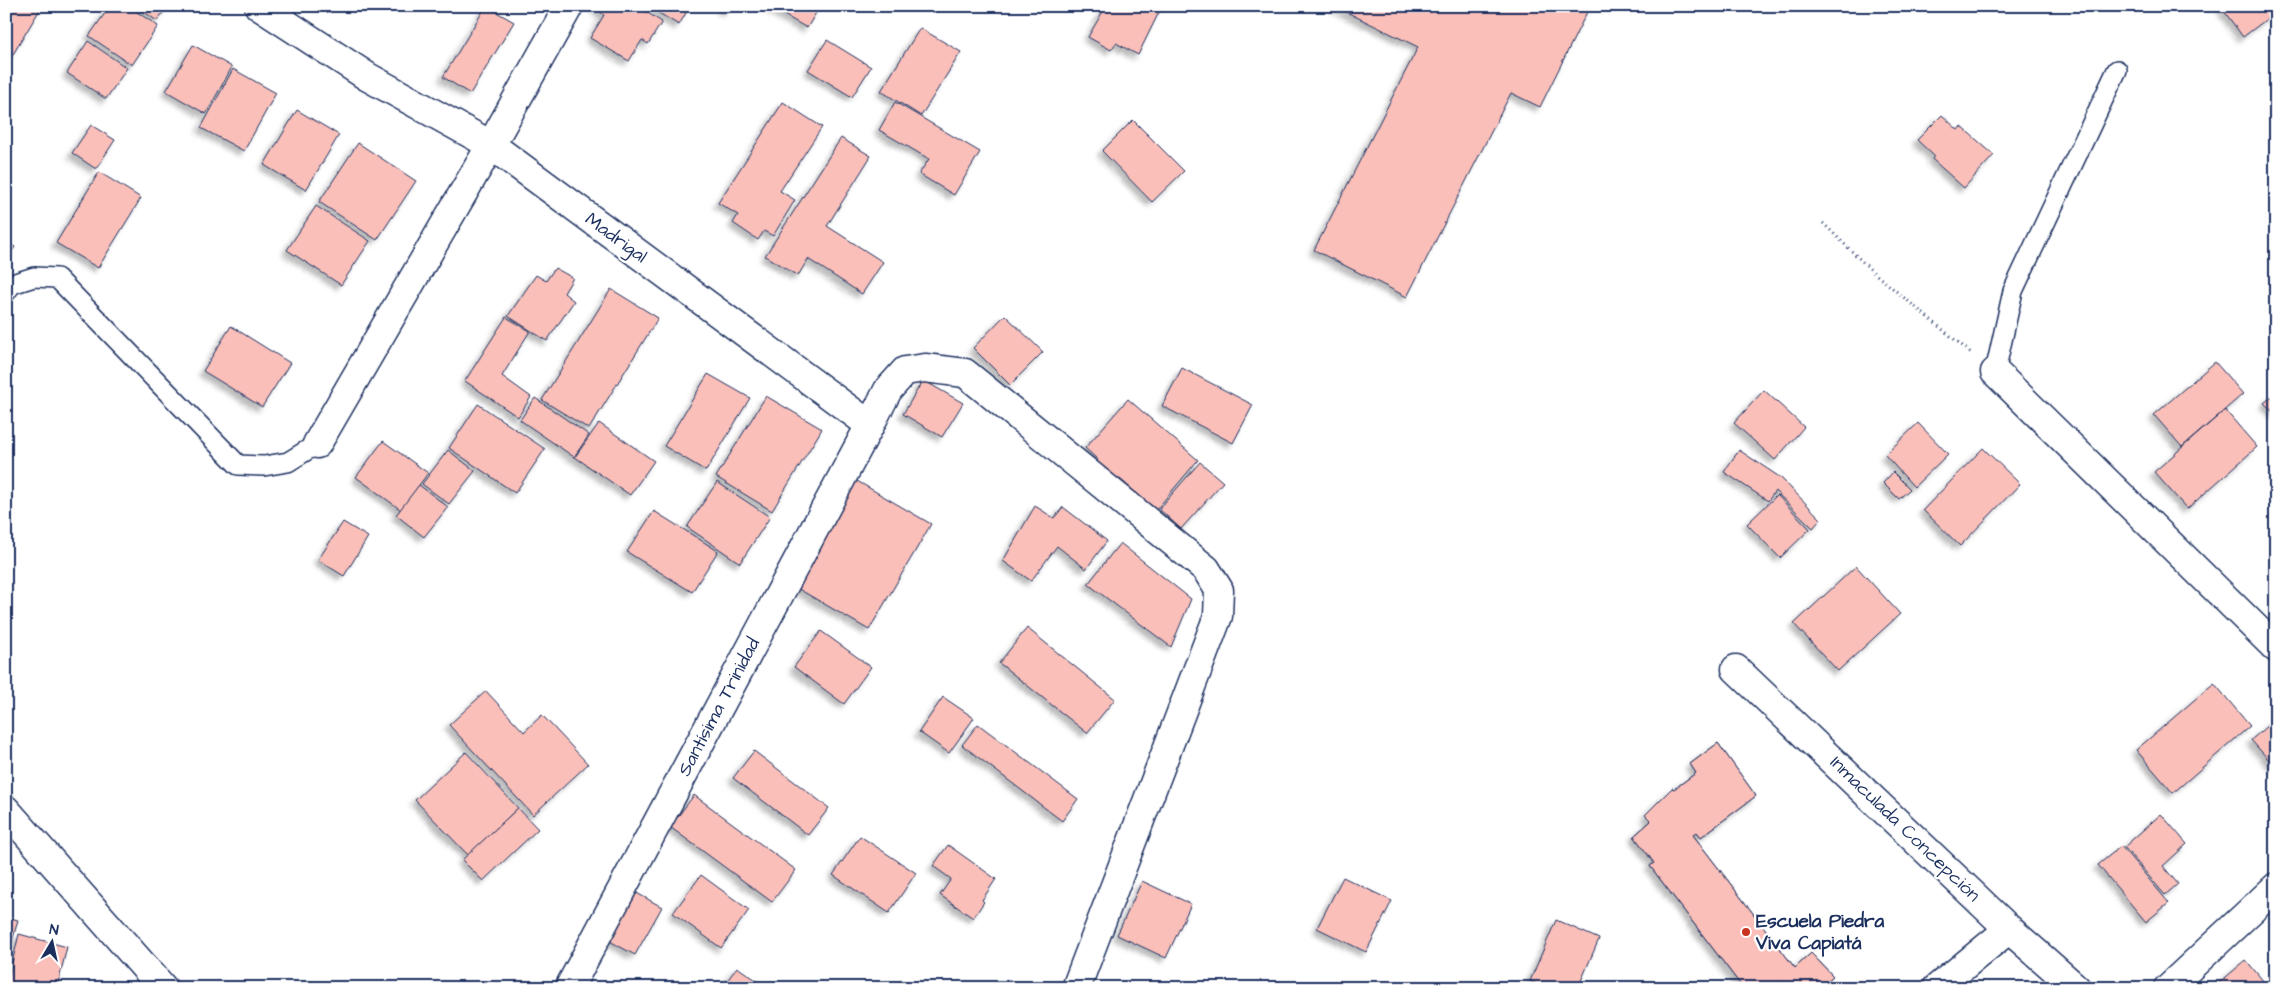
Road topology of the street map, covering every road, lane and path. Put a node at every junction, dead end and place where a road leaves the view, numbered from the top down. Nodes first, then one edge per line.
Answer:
1 (259, 6) edge
2 (569, 6) edge
3 (2117, 70) dead end
4 (491, 146) junction
5 (1823, 223) dead end
6 (6, 292) edge
7 (1995, 372) junction
8 (870, 425) junction
9 (317, 444) joint
10 (2276, 648) edge
11 (1736, 669) dead end
12 (6, 810) edge
13 (2276, 887) edge
14 (2009, 929) junction
15 (163, 988) edge
16 (569, 988) edge
17 (1076, 988) edge
18 (1937, 988) edge
19 (2076, 988) edge
20 (2168, 988) edge

1 - 4 street, Madrigal
2 - 4 street
3 - 7 lane
4 - 8 street, Madrigal
4 - 9 street
5 - 7 path
6 - 9 lane
7 - 10 street
8 - 16 street, Santísima Trinidad
8 - 17 street, Santísima Trinidad
11 - 14 street, Inmaculada Concepción
12 - 15 street
13 - 20 street
14 - 18 street
14 - 19 street, Inmaculada Concepción

